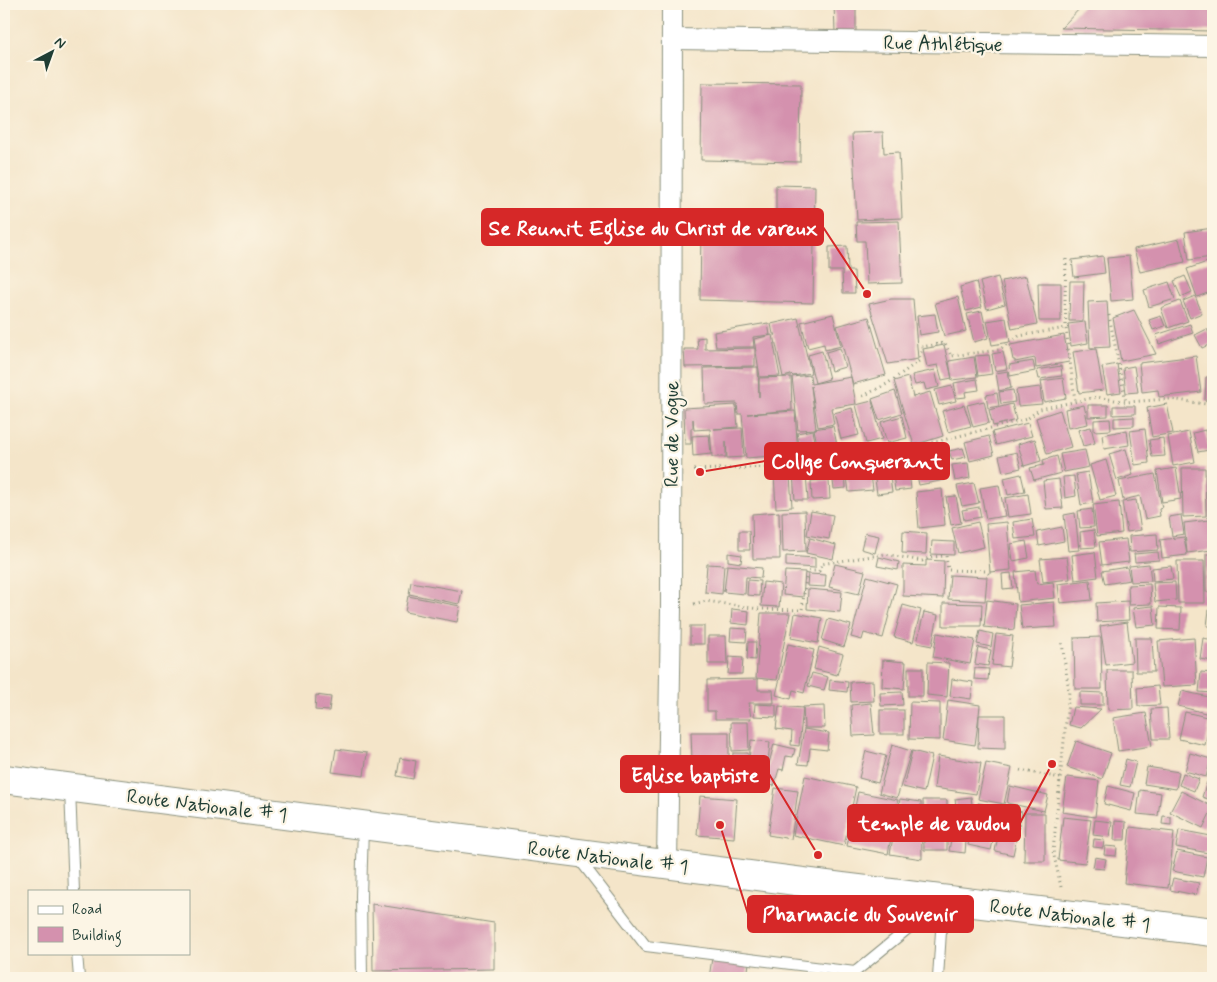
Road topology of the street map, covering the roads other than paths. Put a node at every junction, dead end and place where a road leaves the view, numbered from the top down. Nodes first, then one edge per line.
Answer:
1 (672, 4) edge
2 (672, 39) junction
3 (1213, 46) edge
4 (4, 779) edge
5 (70, 788) junction
6 (363, 826) junction
7 (574, 852) junction
8 (667, 864) junction
9 (74, 890) edge
10 (943, 900) junction
11 (1213, 932) edge
12 (77, 954) edge
13 (79, 978) edge
14 (362, 978) edge
15 (938, 978) edge

1 - 2 street, Rue de Vogue
2 - 3 street, Rue Athlétique
2 - 8 street, Rue de Vogue
4 - 5 main road, Route Nationale # 1
5 - 6 main road, Route Nationale # 1
5 - 9 lane
6 - 7 main road, Route Nationale # 1
6 - 14 lane
7 - 8 main road, Route Nationale # 1
7 - 10 lane
8 - 10 main road, Route Nationale # 1
10 - 11 main road, Route Nationale # 1
10 - 15 lane
12 - 13 lane

